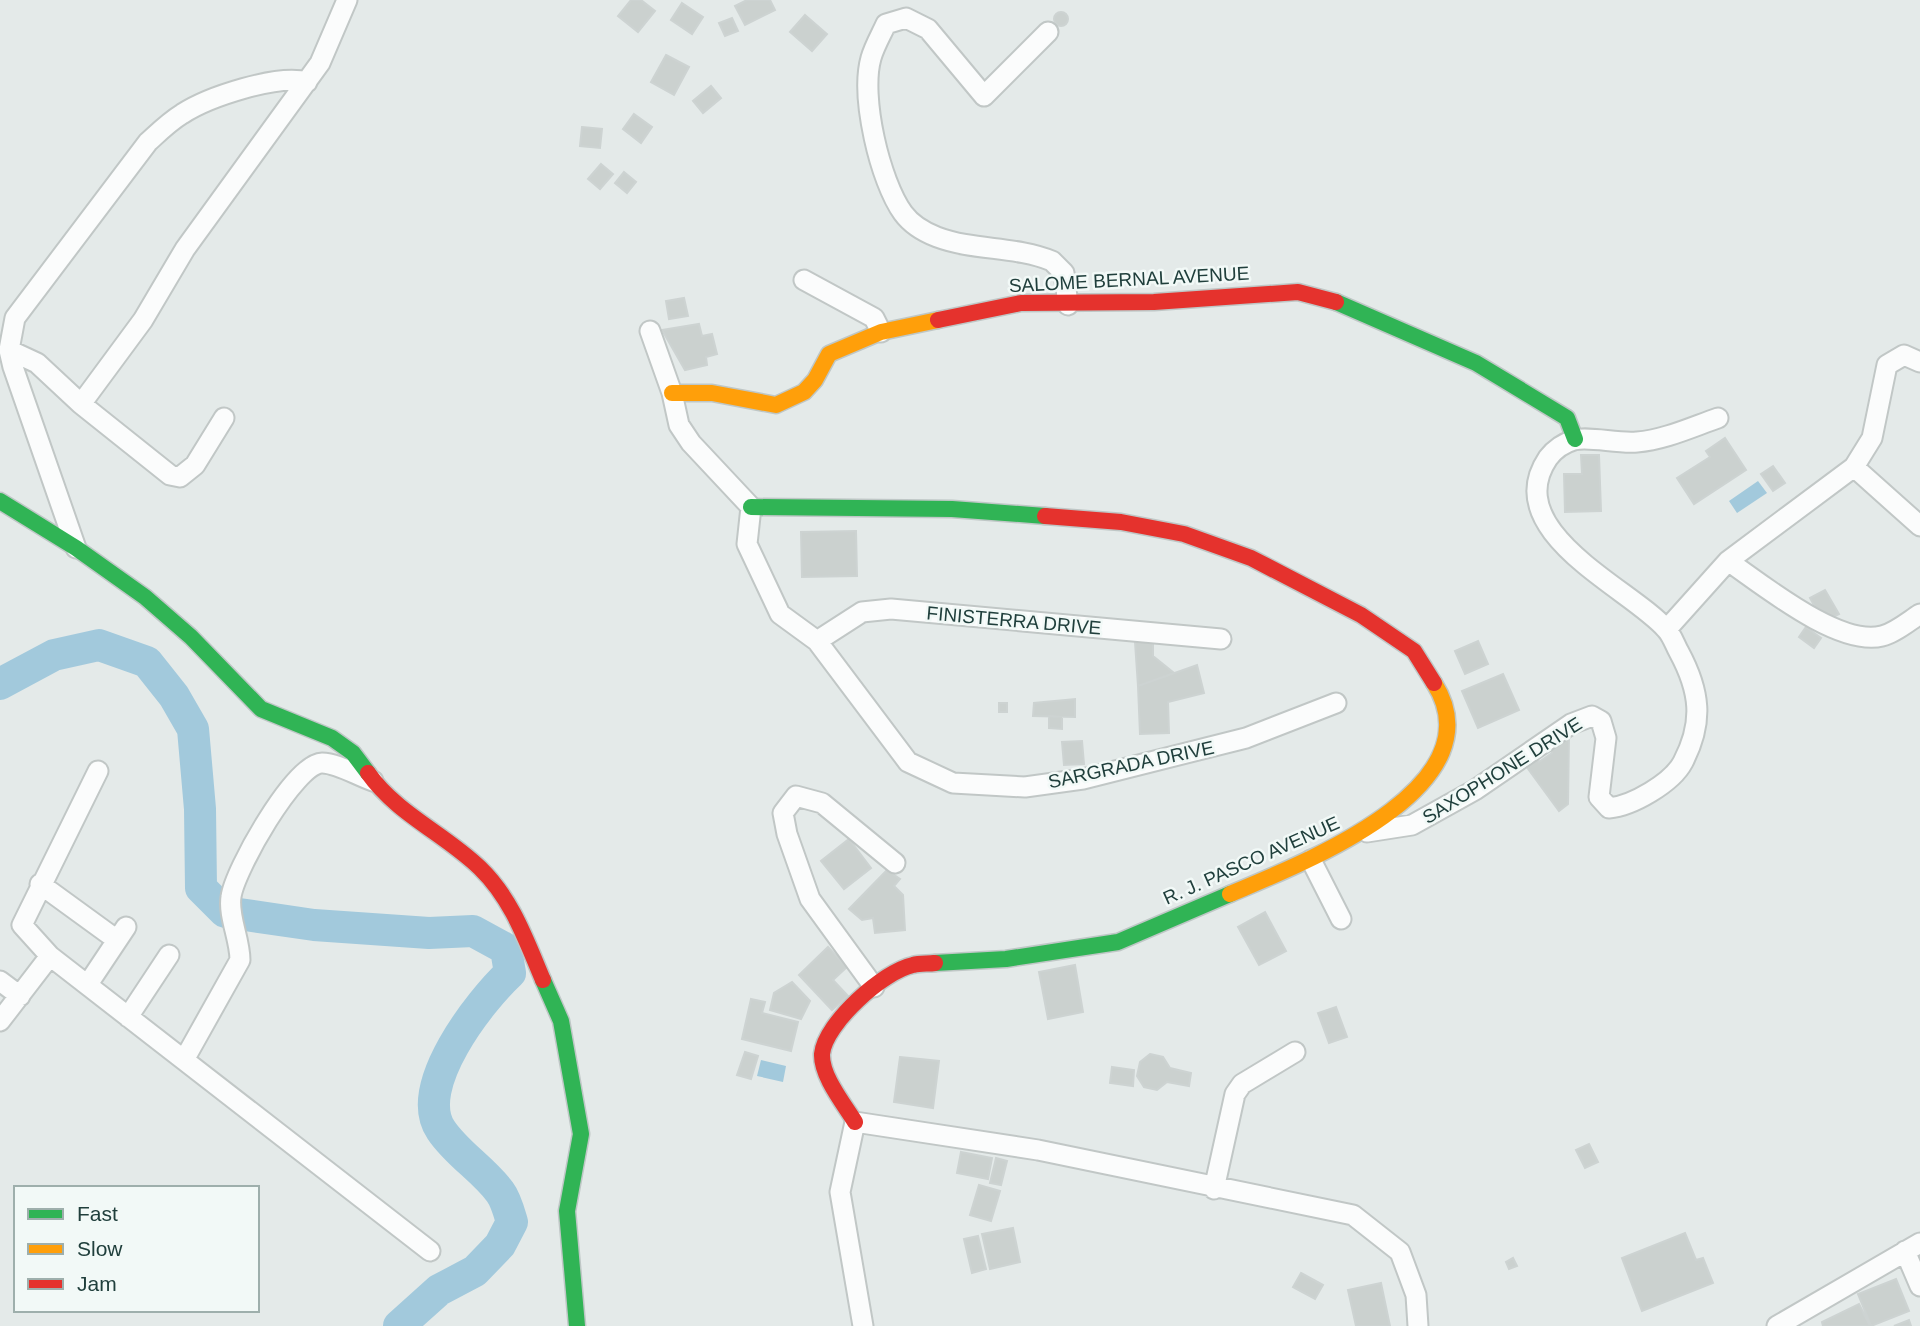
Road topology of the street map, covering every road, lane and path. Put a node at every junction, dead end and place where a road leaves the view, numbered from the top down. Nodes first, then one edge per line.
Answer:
1 (347, 0) edge
2 (1048, 32) dead end
3 (307, 82) junction
4 (804, 280) dead end
5 (1068, 305) junction
6 (650, 331) dead end
7 (881, 332) junction
8 (9, 350) junction
9 (1912, 358) edge
10 (672, 393) junction
11 (81, 404) junction
12 (224, 418) dead end
13 (1718, 418) dead end
14 (1575, 439) junction
15 (1854, 467) junction
16 (0, 501) edge
17 (751, 507) junction
18 (1920, 526) edge
19 (76, 548) junction
20 (1728, 561) junction
21 (1920, 614) edge
22 (1667, 629) junction
23 (1221, 639) dead end
24 (817, 641) junction
25 (1336, 703) dead end
26 (98, 771) dead end
27 (373, 781) junction
28 (1363, 833) junction
29 (1311, 860) junction
30 (895, 863) dead end
31 (40, 884) junction
32 (1341, 919) dead end
33 (169, 955) dead end
34 (50, 956) junction
35 (0, 981) edge
36 (88, 984) junction
37 (874, 987) junction
38 (20, 996) junction
39 (128, 1017) junction
40 (0, 1021) edge
41 (1295, 1052) dead end
42 (184, 1060) junction
43 (855, 1122) junction
44 (1214, 1189) junction
45 (1912, 1247) edge
46 (430, 1251) dead end
47 (1920, 1286) edge
48 (1799, 1321) edge
49 (577, 1326) edge
50 (863, 1326) edge
51 (1418, 1326) edge
52 (1776, 1326) edge

1 - 3 street
2 - 5 street
3 - 8 street
3 - 11 street
4 - 7 street
5 - 7 street, SALOME BERNAL AVENUE
5 - 14 street, SALOME BERNAL AVENUE
6 - 10 street
7 - 10 street, SALOME BERNAL AVENUE
8 - 11 street
8 - 19 street
9 - 15 street
10 - 17 street
11 - 12 street
13 - 14 street
14 - 22 street, SAXOPHONE DRIVE
15 - 18 street
15 - 20 street
16 - 19 street
17 - 24 street, SARGRADA DRIVE
17 - 28 street, R. J. PASCO AVENUE
19 - 27 street
20 - 21 street
20 - 22 street
22 - 28 street, SAXOPHONE DRIVE
23 - 24 street, FINISTERRA DRIVE
24 - 25 street, SARGRADA DRIVE
26 - 31 street
27 - 42 street
27 - 49 street
28 - 29 street, R. J. PASCO AVENUE
29 - 32 street
29 - 37 street, R. J. PASCO AVENUE
30 - 37 street
31 - 34 street
31 - 36 street
33 - 39 street
34 - 36 street
34 - 38 street
35 - 38 street
36 - 39 street
37 - 43 street, R. J. PASCO AVENUE
38 - 40 street
39 - 42 street
41 - 44 street
42 - 46 street
43 - 44 street
43 - 50 street
44 - 51 street
45 - 47 street
45 - 48 street
48 - 52 street

